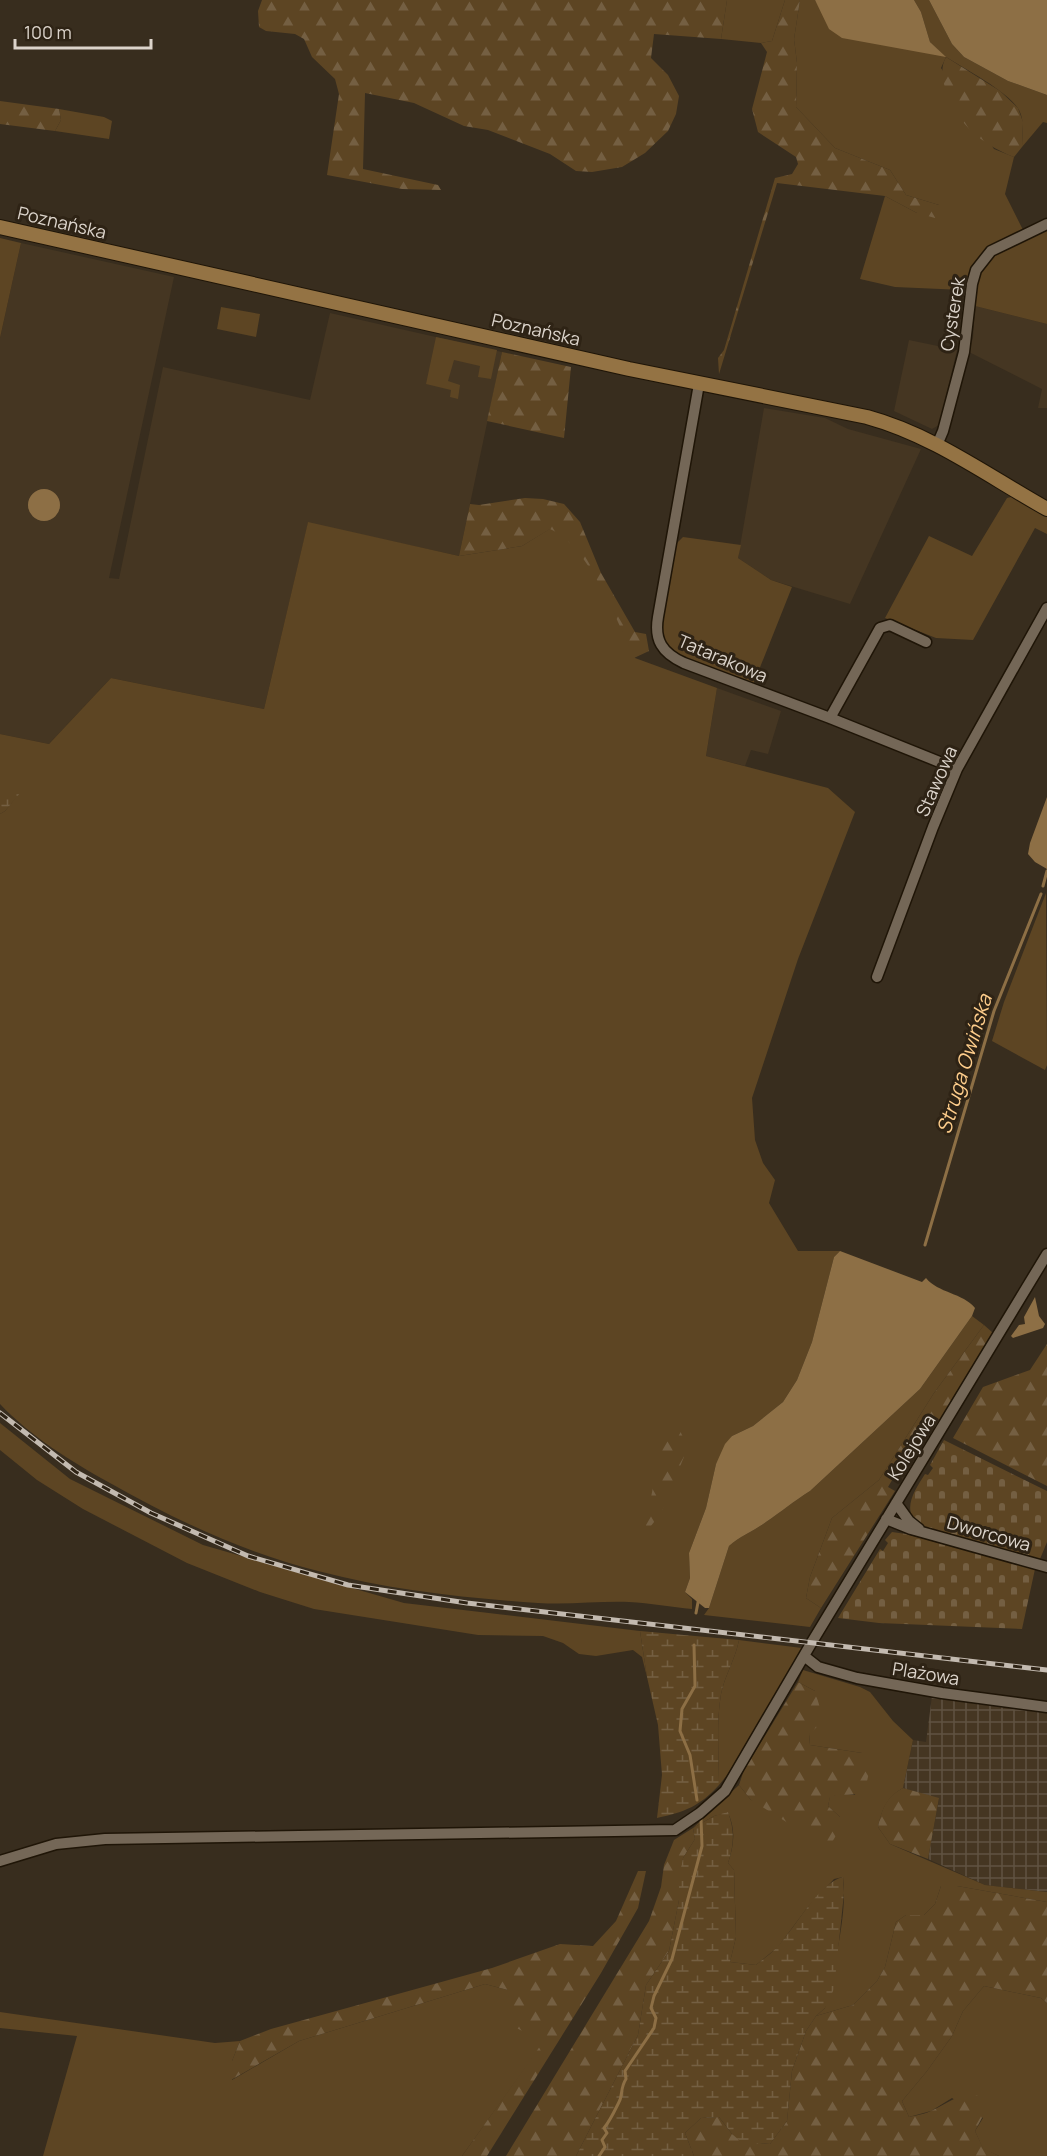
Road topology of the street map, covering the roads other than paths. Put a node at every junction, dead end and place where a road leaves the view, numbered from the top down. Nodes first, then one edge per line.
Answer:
1 (1047, 224) edge
2 (0, 227) edge
3 (699, 384) junction
4 (937, 444) junction
5 (1047, 509) edge
6 (1047, 609) edge
7 (926, 642) dead end
8 (831, 718) junction
9 (957, 769) junction
10 (877, 977) dead end
11 (1047, 1254) edge
12 (896, 1503) junction
13 (886, 1519) junction
14 (922, 1532) junction
15 (1047, 1567) edge
16 (804, 1656) junction
17 (1047, 1707) edge
18 (0, 1861) edge

1 - 4 street, Cysterek
2 - 3 main road, Poznańska
3 - 4 main road, Poznańska
3 - 8 street, Tatarakowa
4 - 5 main road, Poznańska
6 - 9 street, Stawowa
7 - 8 street
8 - 9 street, Tatarakowa
9 - 10 street, Stawowa
11 - 12 street, Kolejowa
12 - 13 street, Kolejowa
12 - 14 street, Dworcowa
13 - 14 street, Dworcowa
13 - 16 street, Kolejowa
14 - 15 street, Dworcowa
16 - 17 street, Plażowa
16 - 18 street, Kolejowa

